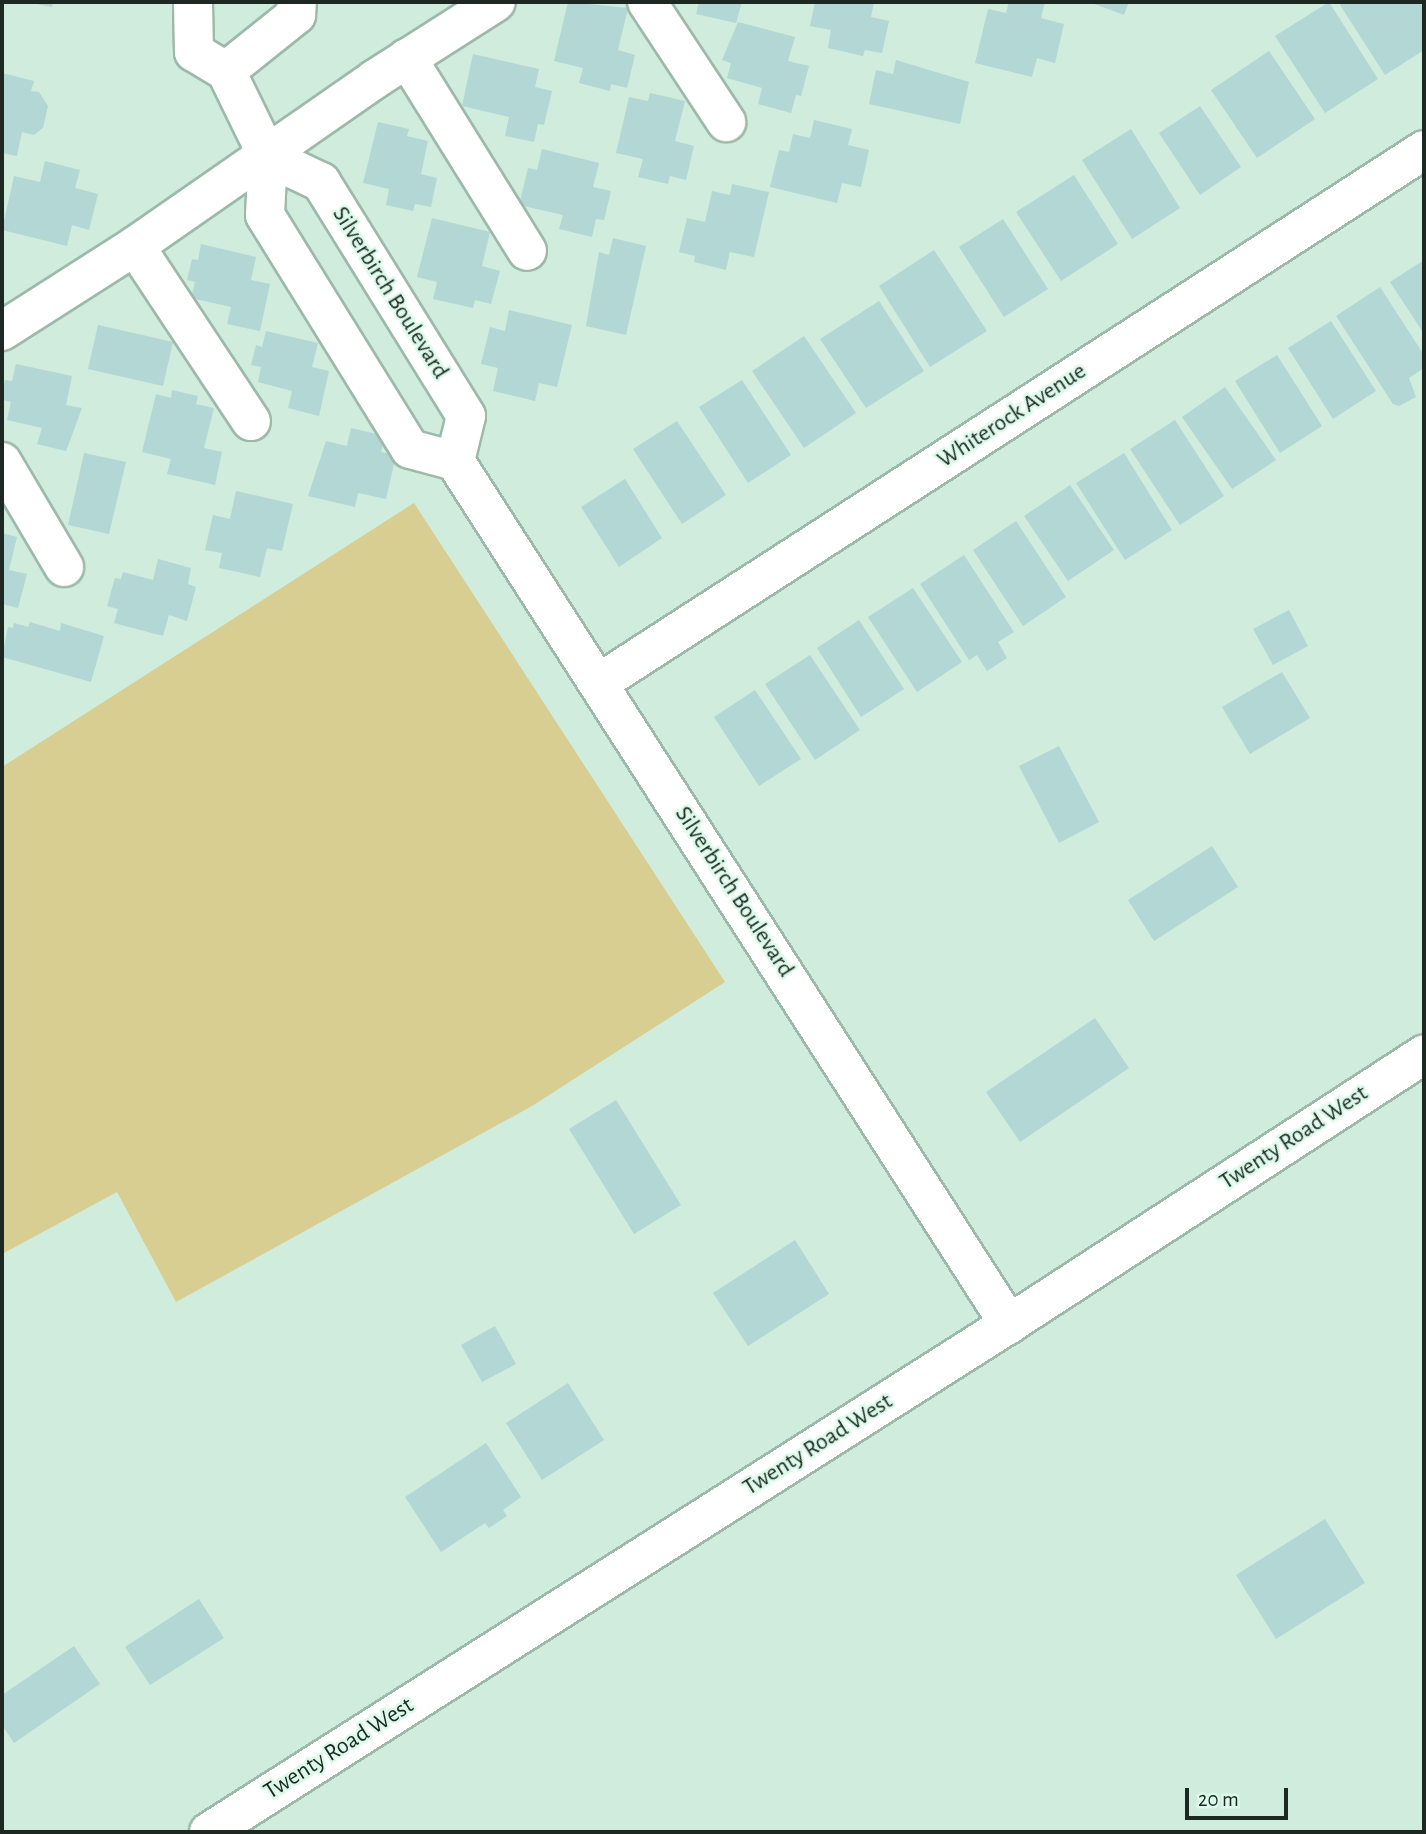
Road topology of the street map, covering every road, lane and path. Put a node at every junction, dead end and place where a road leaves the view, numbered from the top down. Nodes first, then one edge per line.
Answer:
1 (193, 2) edge
2 (297, 2) edge
3 (496, 2) edge
4 (647, 2) edge
5 (407, 58) junction
6 (226, 71) junction
7 (726, 122) dead end
8 (1424, 150) edge
9 (268, 157) junction
10 (135, 246) junction
11 (527, 250) dead end
12 (2, 331) edge
13 (251, 421) dead end
14 (455, 461) junction
15 (2, 462) edge
16 (64, 567) dead end
17 (599, 682) junction
18 (1424, 1054) edge
19 (1009, 1324) junction
20 (209, 1832) edge

1 - 6 street
2 - 6 street
3 - 5 street
4 - 7 street
5 - 9 street
5 - 11 street
6 - 9 street
8 - 17 street, Whiterock Avenue
9 - 10 street
9 - 14 street
9 - 14 street, Silverbirch Boulevard
10 - 12 street
10 - 13 street
14 - 17 street, Silverbirch Boulevard
15 - 16 street
17 - 19 street, Silverbirch Boulevard
18 - 19 street, Twenty Road West
19 - 20 street, Twenty Road West

